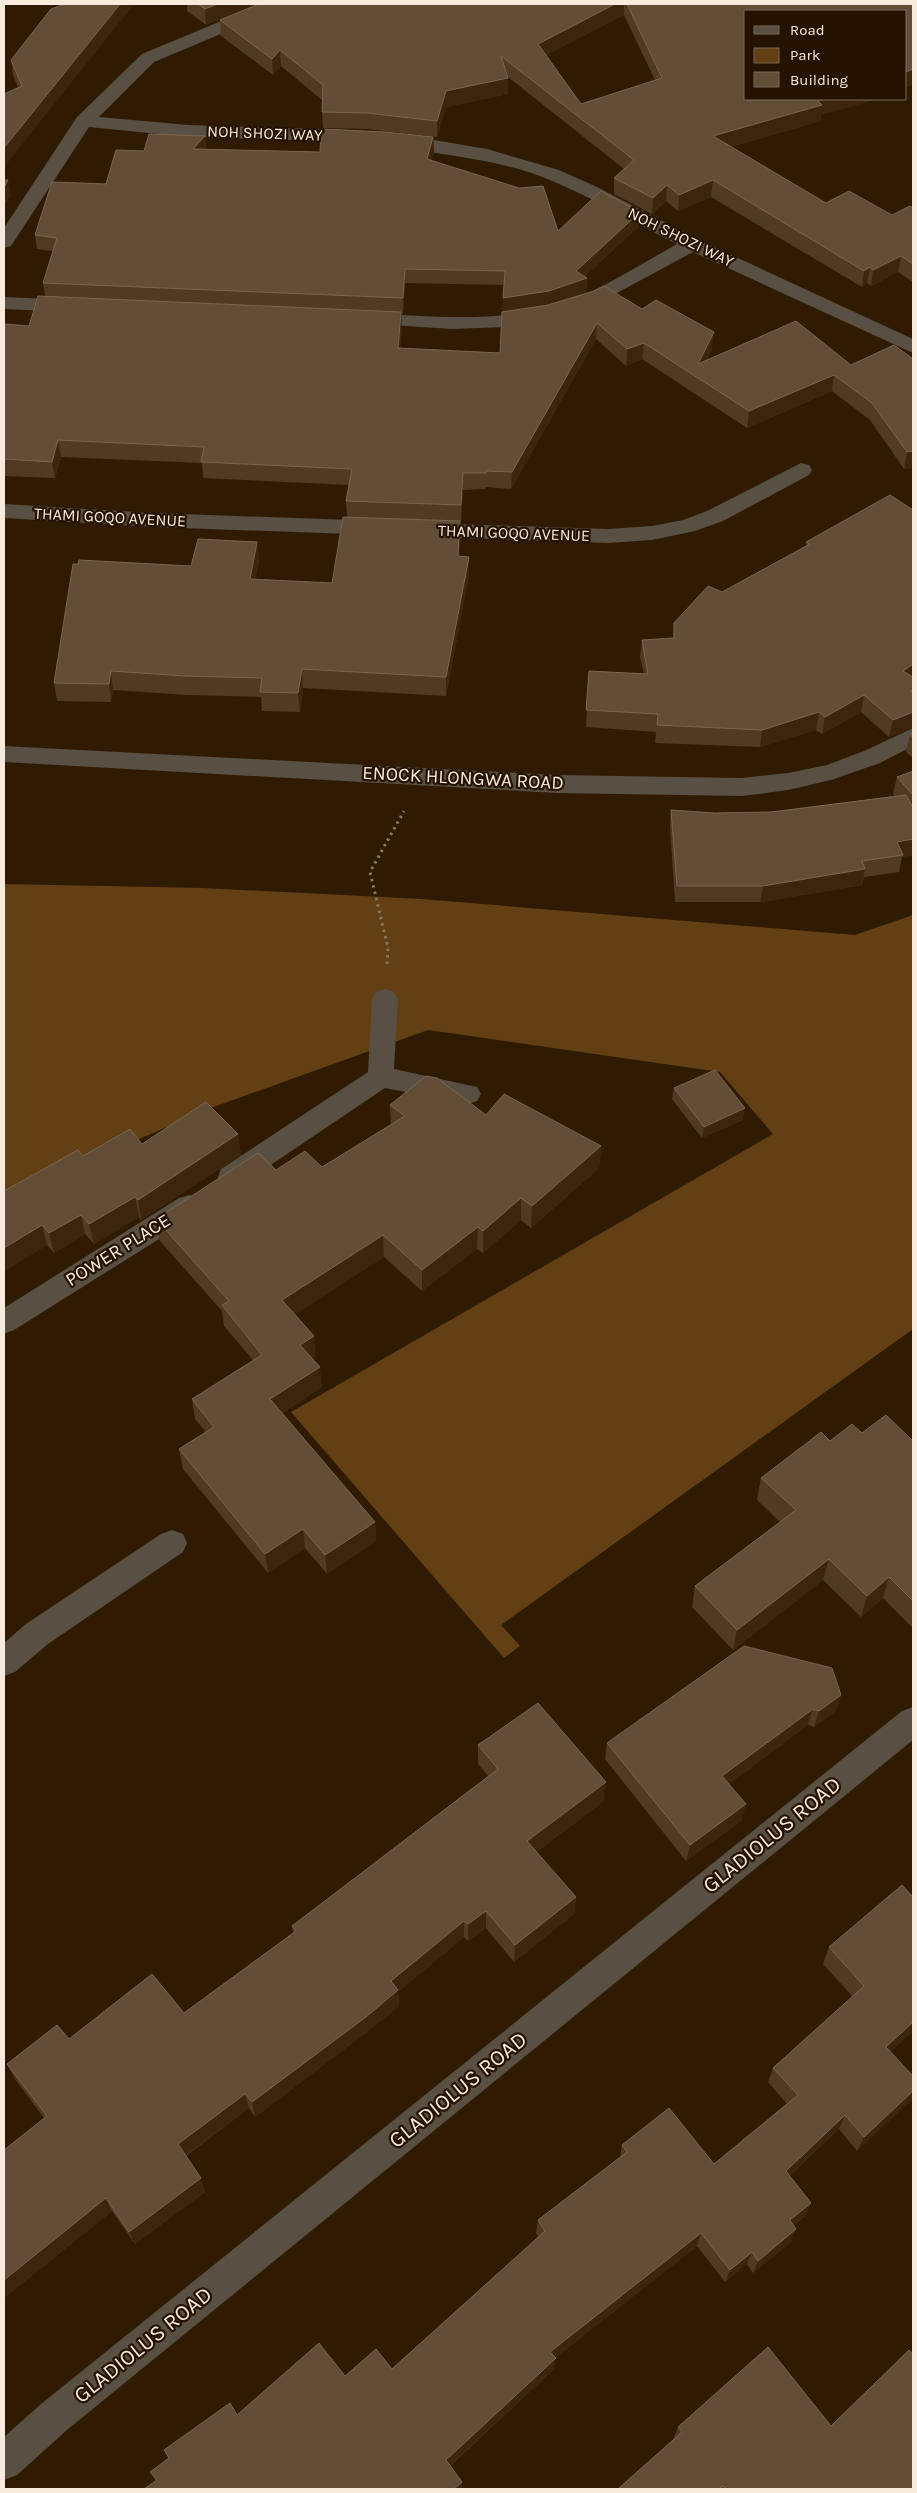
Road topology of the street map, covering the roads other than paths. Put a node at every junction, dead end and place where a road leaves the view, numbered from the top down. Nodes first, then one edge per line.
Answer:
1 (277, 4) edge
2 (84, 121) junction
3 (4, 242) edge
4 (692, 244) junction
5 (4, 303) edge
6 (89, 307) edge
7 (344, 318) edge
8 (913, 347) edge
9 (801, 470) dead end
10 (4, 511) edge
11 (913, 736) edge
12 (4, 754) edge
13 (385, 999) road end
14 (381, 1076) junction
15 (468, 1094) dead end
16 (4, 1322) edge
17 (172, 1543) dead end
18 (4, 1662) edge
19 (913, 1721) edge
20 (4, 2462) edge

1 - 2 street
2 - 3 street
2 - 4 street, NOH SHOZI WAY
4 - 7 street
4 - 8 street, NOH SHOZI WAY
5 - 6 street
9 - 10 street, THAMI GOQO AVENUE
11 - 12 street, ENOCK HLONGWA ROAD
13 - 14 street
14 - 15 street
14 - 16 street, POWER PLACE
17 - 18 street
19 - 20 street, GLADIOLUS ROAD

